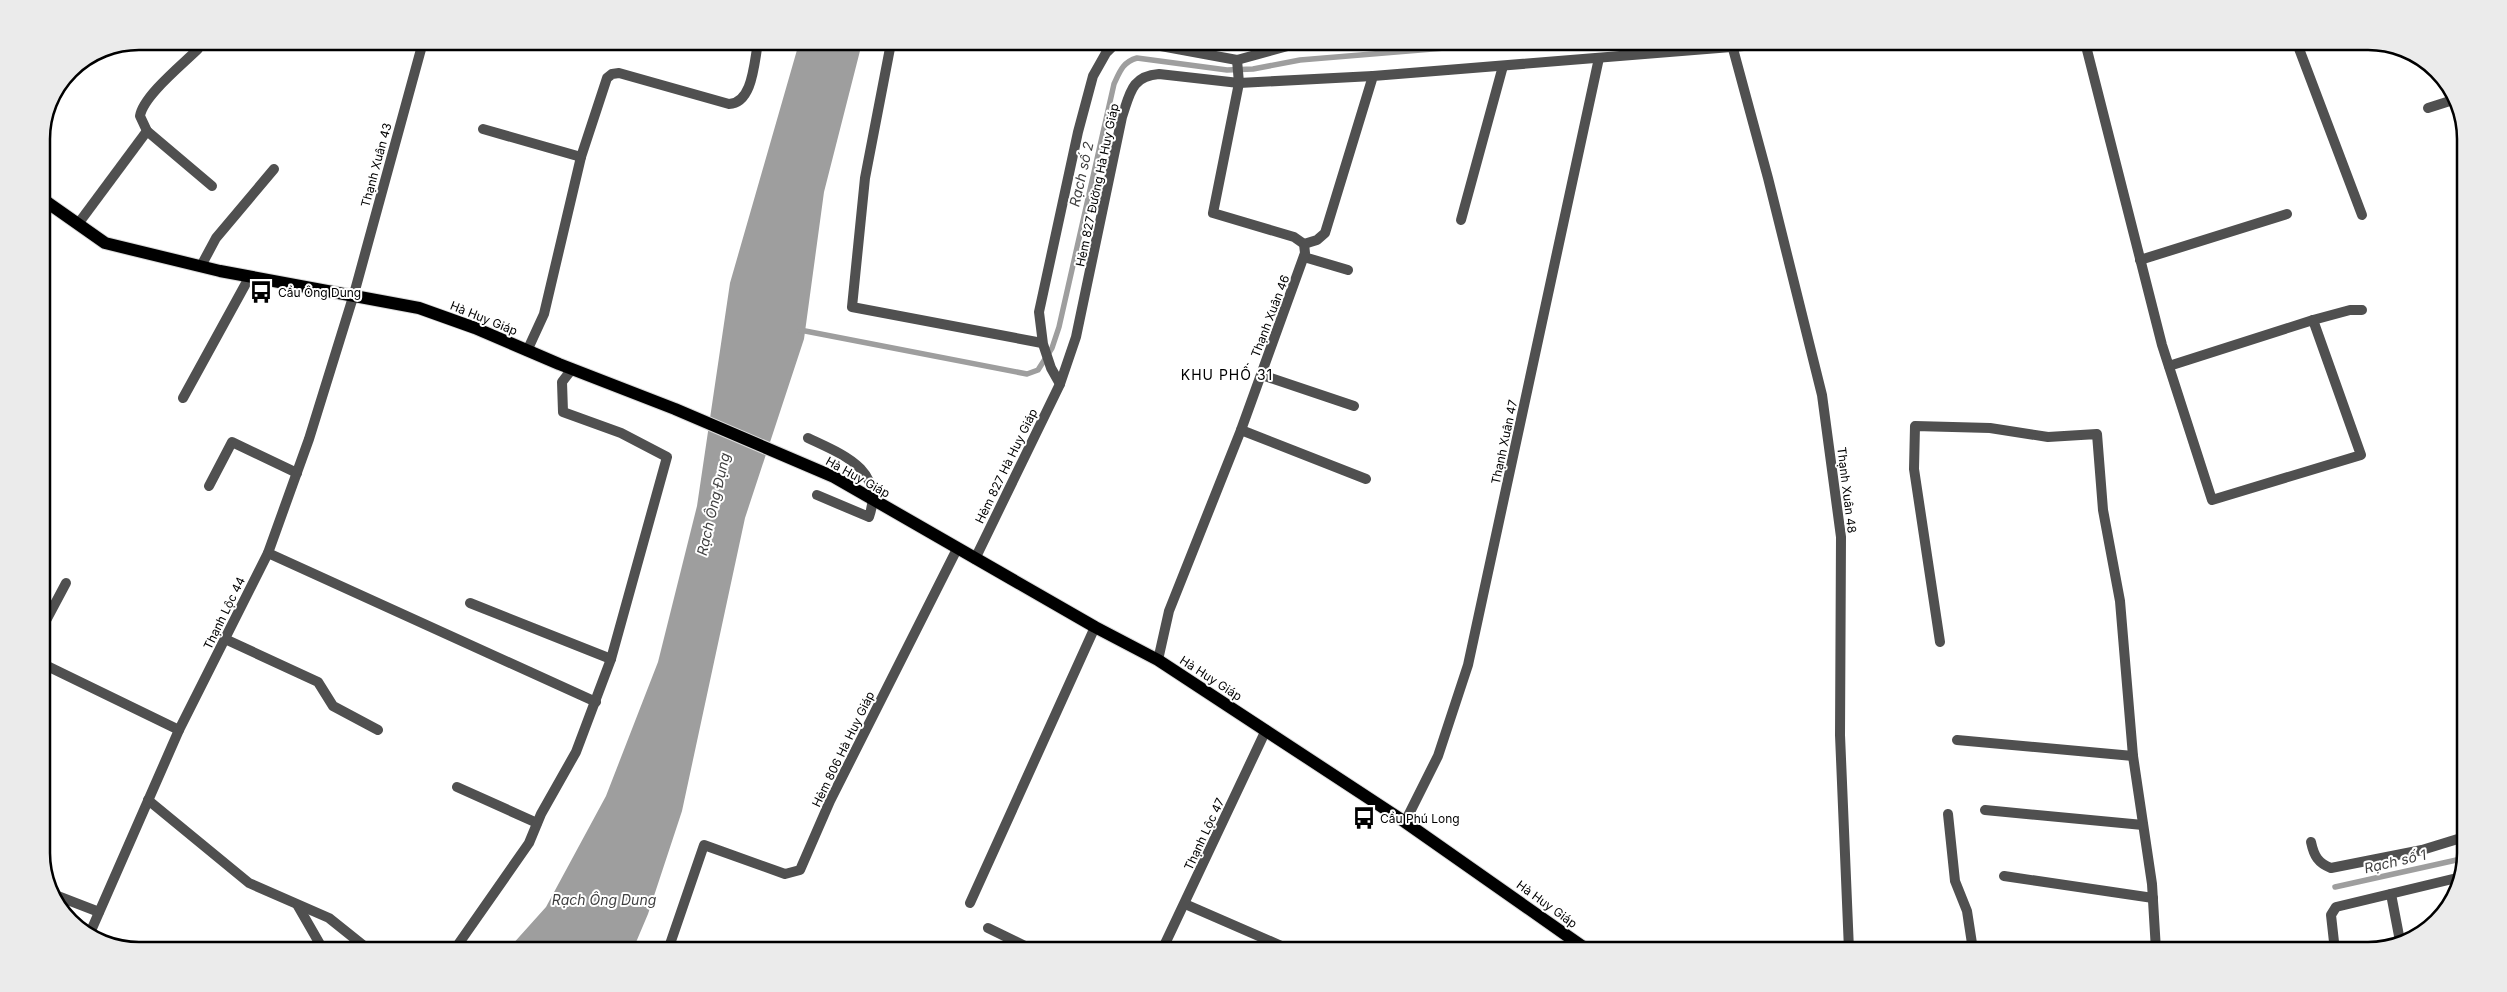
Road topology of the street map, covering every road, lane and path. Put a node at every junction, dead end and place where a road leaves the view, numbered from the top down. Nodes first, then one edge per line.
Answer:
1 (196, 50) edge
2 (418, 50) edge
3 (756, 50) edge
4 (890, 50) edge
5 (1109, 50) edge
6 (1183, 50) edge
7 (1273, 50) edge
8 (1696, 50) edge
9 (1733, 50) edge
10 (2087, 50) edge
11 (2300, 50) edge
12 (1599, 58) junction
13 (1237, 60) junction
14 (1503, 66) junction
15 (1374, 76) junction
16 (1239, 83) junction
17 (2449, 101) edge
18 (2428, 108) dead end
19 (483, 129) dead end
20 (147, 131) junction
21 (581, 157) junction
22 (274, 169) dead end
23 (212, 186) dead end
24 (50, 204) edge
25 (2287, 214) dead end
26 (2362, 215) dead end
27 (1461, 220) dead end
28 (78, 224) junction
29 (1304, 244) junction
30 (1304, 257) junction
31 (2140, 260) junction
32 (201, 266) junction
33 (1348, 270) dead end
34 (250, 276) junction
35 (354, 294) junction
36 (2362, 310) dead end
37 (2313, 320) junction
38 (1042, 343) junction
39 (528, 351) junction
40 (2169, 366) junction
41 (572, 369) junction
42 (1262, 375) junction
43 (1060, 384) junction
44 (184, 398) dead end
45 (1354, 406) dead end
46 (1241, 430) junction
47 (808, 438) dead end
48 (297, 473) junction
49 (1366, 479) dead end
50 (209, 486) dead end
51 (817, 495) dead end
52 (874, 501) junction
53 (957, 549) junction
54 (268, 553) junction
55 (974, 559) junction
56 (66, 583) dead end
57 (470, 603) dead end
58 (50, 614) edge
59 (1095, 627) junction
60 (225, 639) junction
61 (1940, 642) dead end
62 (611, 659) junction
63 (1158, 660) junction
64 (50, 666) edge
65 (596, 702) junction
66 (179, 730) junction
67 (378, 730) dead end
68 (1266, 730) junction
69 (1957, 740) dead end
70 (2133, 756) junction
71 (458, 787) dead end
72 (148, 800) junction
73 (1985, 810) dead end
74 (1948, 814) dead end
75 (1405, 822) junction
76 (538, 823) junction
77 (2143, 825) junction
78 (2457, 839) edge
79 (2311, 842) dead end
80 (2004, 876) dead end
81 (2453, 879) edge
82 (2391, 894) junction
83 (63, 898) edge
84 (2153, 898) junction
85 (970, 903) dead end
86 (1184, 904) junction
87 (298, 906) junction
88 (99, 912) junction
89 (92, 928) edge
90 (988, 928) dead end
91 (2399, 936) edge
92 (319, 942) edge
93 (359, 942) edge
94 (460, 942) edge
95 (671, 942) edge
96 (1017, 942) edge
97 (1166, 942) edge
98 (1272, 942) edge
99 (1576, 942) edge
100 (1849, 942) edge
101 (1972, 942) edge
102 (2156, 942) edge
103 (2334, 942) edge

1 - 20 street
2 - 35 street, Thạnh Xuân 43
3 - 21 street
4 - 38 street
5 - 38 street
6 - 13 street
7 - 13 street
8 - 12 street, Hẻm 827 Đường Hà Huy Giáp
9 - 100 street, Thạnh Xuân 48
10 - 31 street
11 - 26 street
12 - 14 street, Hẻm 827 Đường Hà Huy Giáp
12 - 75 street, Thạnh Xuân 47
13 - 16 street
14 - 15 street, Hẻm 827 Đường Hà Huy Giáp
14 - 27 street
15 - 16 street, Hẻm 827 Đường Hà Huy Giáp
15 - 29 street
16 - 29 street
16 - 43 street, Hẻm 827 Đường Hà Huy Giáp
17 - 18 street
19 - 21 street
20 - 23 street
20 - 28 street
21 - 39 street
22 - 32 street
24 - 28 main road, Hà Huy Giáp
25 - 31 street
28 - 32 main road, Hà Huy Giáp
29 - 30 street, Thạnh Xuân 46
30 - 33 street
30 - 42 street, Thạnh Xuân 46
31 - 40 street
32 - 34 main road, Hà Huy Giáp
34 - 35 main road, Hà Huy Giáp
34 - 44 street
35 - 39 main road, Hà Huy Giáp
35 - 48 street, Thạnh Lộc 44
36 - 37 street
37 - 40 street
37 - 40 street
38 - 43 street
39 - 41 main road, Hà Huy Giáp
41 - 52 main road, Hà Huy Giáp
41 - 62 street
42 - 45 street
42 - 46 street, Thạnh Xuân 46
43 - 55 street, Hẻm 827 Hà Huy Giáp
46 - 49 street
46 - 63 street, Thạnh Xuân 46
47 - 52 street
48 - 50 street
48 - 54 street, Thạnh Lộc 44
51 - 52 street
52 - 53 main road, Hà Huy Giáp
53 - 55 main road, Hà Huy Giáp
53 - 95 street, Hẻm 806 Hà Huy Giáp
54 - 60 street, Thạnh Lộc 44
54 - 65 street
55 - 59 main road, Hà Huy Giáp
56 - 58 street
57 - 62 street
59 - 63 main road, Hà Huy Giáp
59 - 85 street
60 - 66 street, Thạnh Lộc 44
60 - 67 street
61 - 70 street
62 - 65 street
63 - 68 main road, Hà Huy Giáp
64 - 66 street
65 - 76 street
66 - 72 street, Thạnh Lộc 44
68 - 75 main road, Hà Huy Giáp
68 - 86 street, Thạnh Lộc 47
69 - 70 street
70 - 77 street
71 - 76 street
72 - 87 street
72 - 88 street, Thạnh Lộc 44
73 - 77 street
74 - 101 street
75 - 99 main road, Hà Huy Giáp
76 - 94 street
77 - 84 street
78 - 79 street
80 - 84 street
81 - 82 street
82 - 91 street
82 - 103 street
83 - 88 street
84 - 102 street
86 - 97 street, Thạnh Lộc 47
86 - 98 street
87 - 92 street
87 - 93 street
88 - 89 street, Thạnh Lộc 44
90 - 96 street

